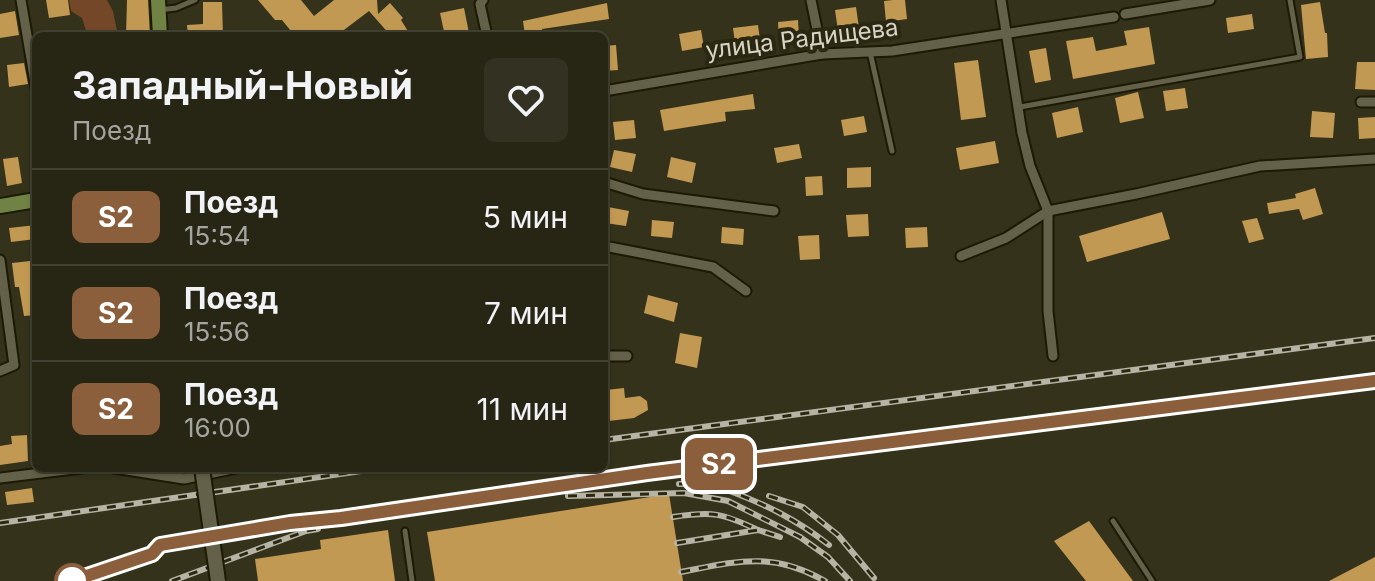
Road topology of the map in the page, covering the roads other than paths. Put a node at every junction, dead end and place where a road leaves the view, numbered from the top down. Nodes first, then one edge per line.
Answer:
1 (21, 0) edge
2 (195, 0) edge
3 (483, 0) edge
4 (811, 0) edge
5 (1001, 0) edge
6 (1210, 0) edge
7 (1290, 0) edge
8 (1196, 1) edge
9 (158, 5) edge
10 (1125, 14) dead end
11 (1114, 17) dead end
12 (160, 32) edge
13 (486, 32) edge
14 (1006, 33) junction
15 (870, 51) junction
16 (822, 54) junction
17 (32, 65) edge
18 (608, 90) edge
19 (1361, 102) dead end
20 (1375, 102) edge
21 (1020, 107) junction
22 (892, 151) dead end
23 (1375, 159) edge
24 (608, 183) edge
25 (32, 201) edge
26 (0, 206) edge
27 (774, 211) dead end
28 (1048, 211) junction
29 (608, 247) edge
30 (961, 256) dead end
31 (0, 260) edge
32 (746, 291) dead end
33 (608, 356) edge
34 (627, 356) dead end
35 (1053, 356) dead end
36 (0, 371) edge
37 (49, 472) edge
38 (139, 472) edge
39 (203, 472) edge
40 (218, 472) edge
41 (0, 478) edge
42 (1113, 521) dead end
43 (405, 531) dead end
44 (218, 581) edge
45 (412, 581) edge
46 (1152, 581) edge

1 - 17 street
2 - 9 lane
3 - 13 street
4 - 16 street
5 - 14 street
6 - 8 street
7 - 21 lane
8 - 10 street
9 - 12 main road
11 - 14 street, улица Радищева
14 - 15 street, улица Радищева
14 - 21 street
15 - 16 street, улица Радищева
15 - 22 lane
16 - 18 street, улица Радищева
19 - 20 street
21 - 28 street
23 - 28 street
24 - 27 street
25 - 26 main road
28 - 30 street
28 - 35 street
29 - 32 street
31 - 36 street
33 - 34 street
37 - 41 street
38 - 40 street
39 - 44 main road, bridge
42 - 46 lane
43 - 45 lane

